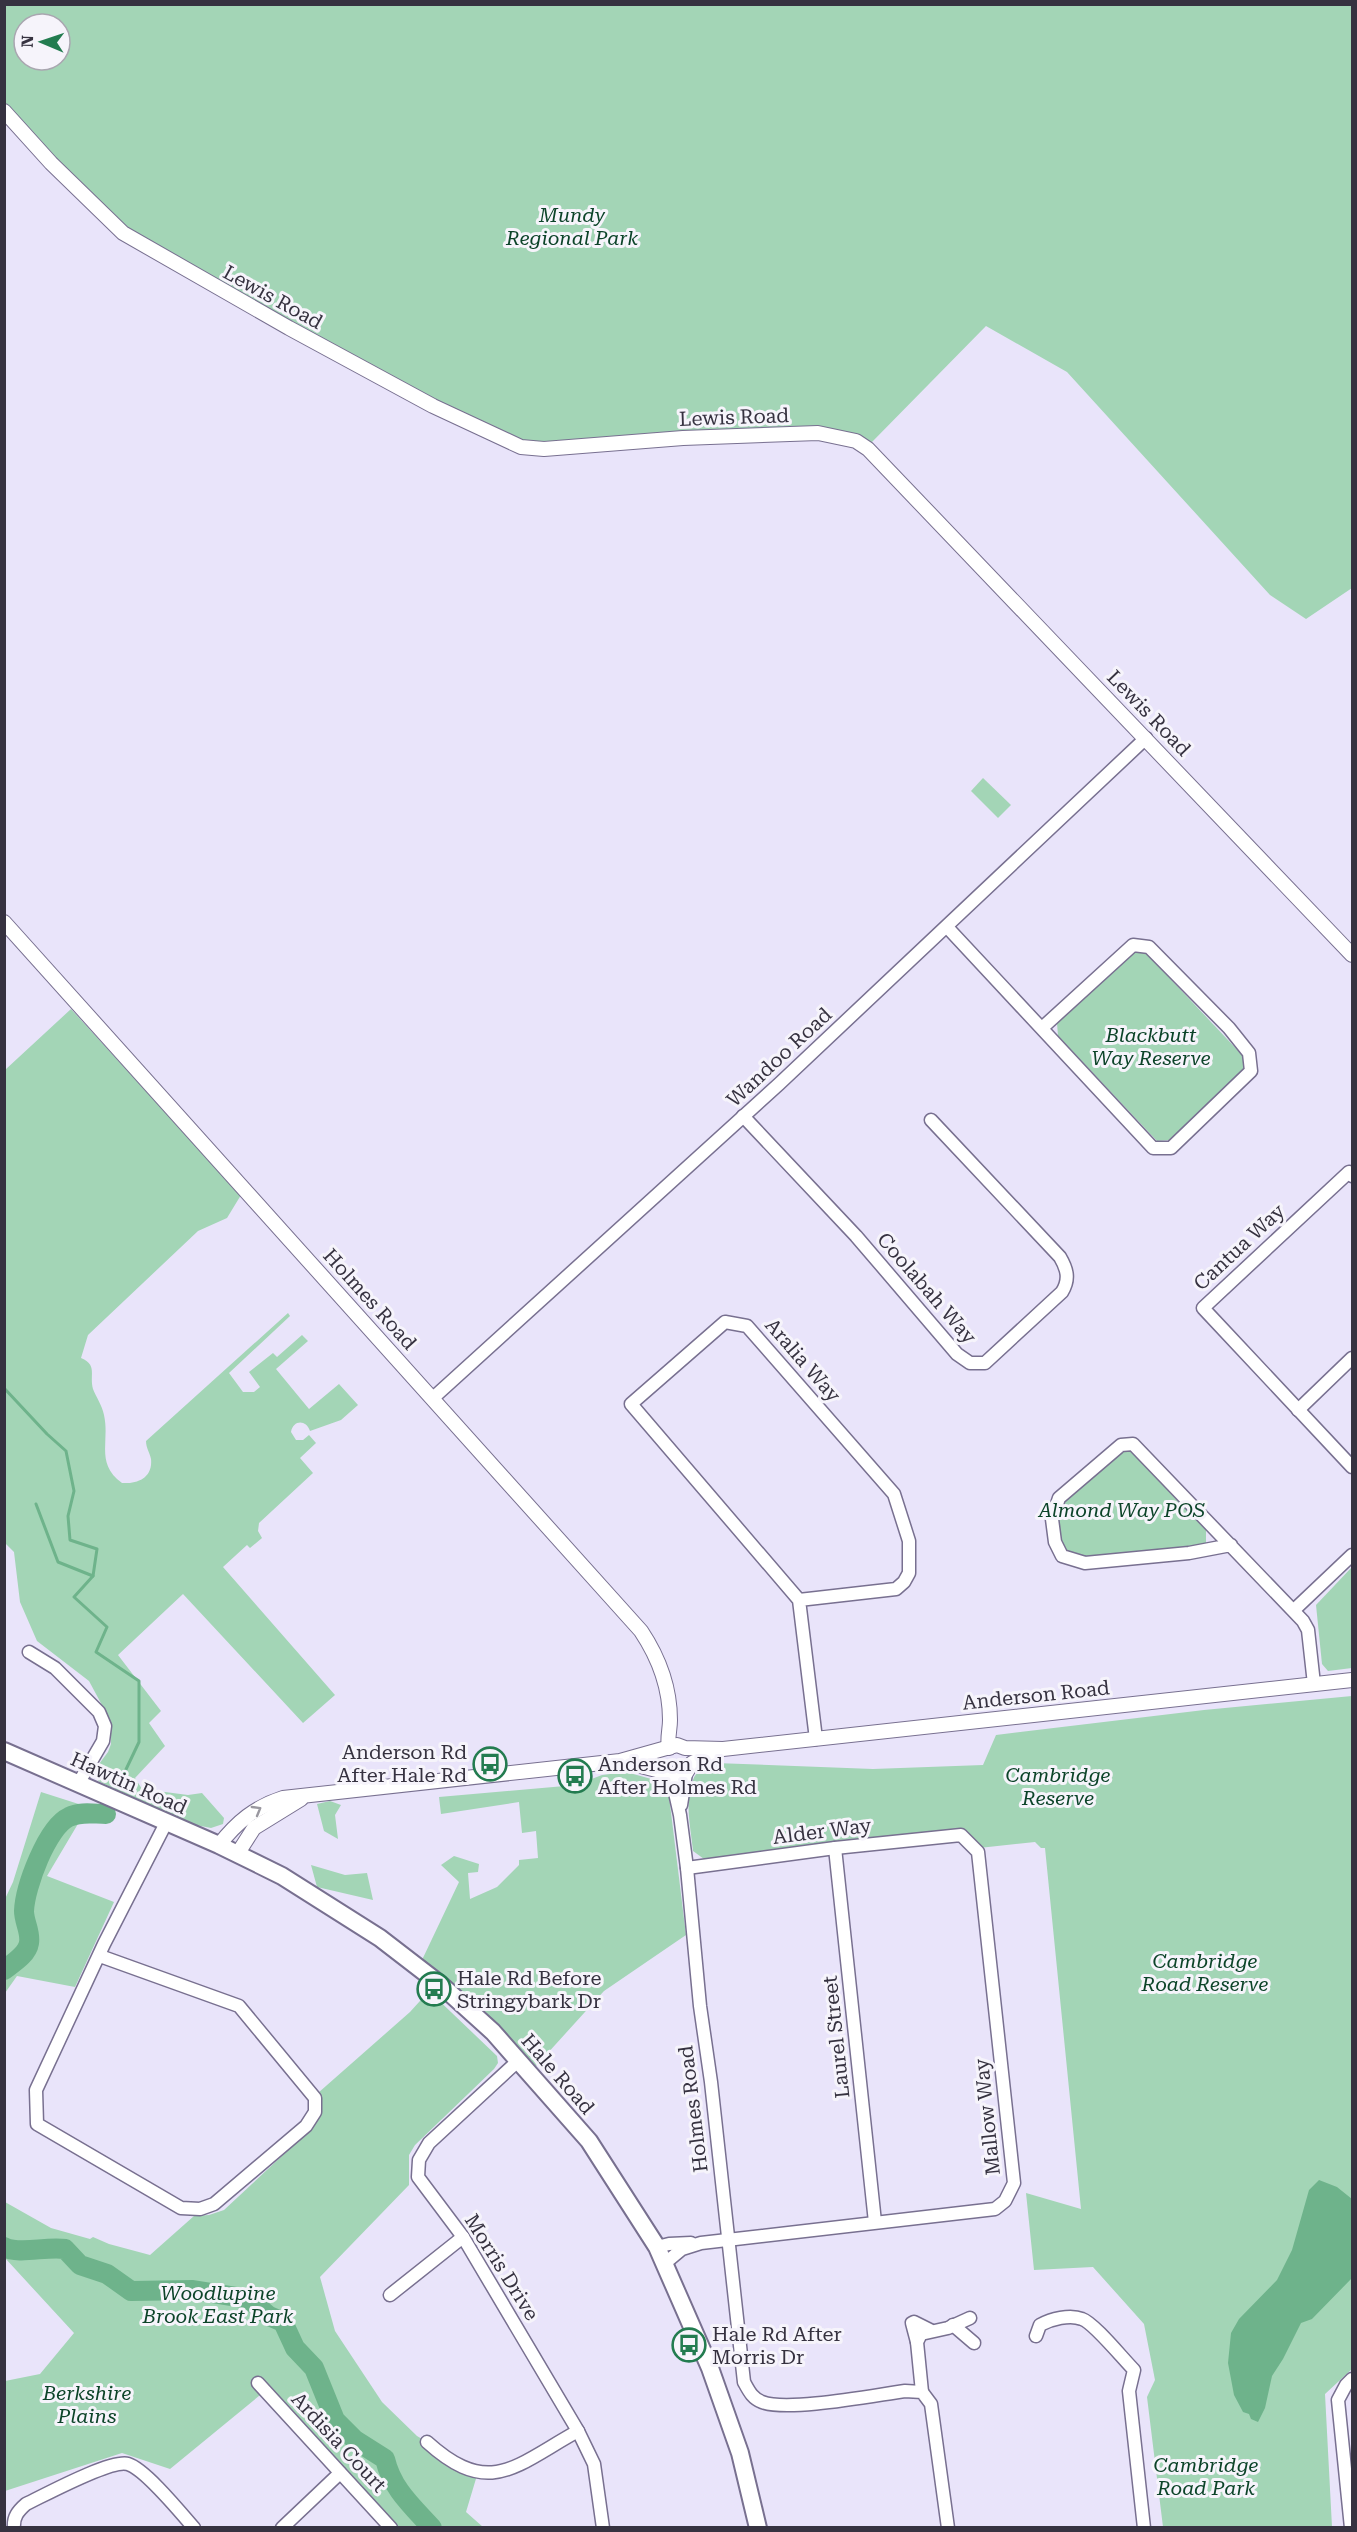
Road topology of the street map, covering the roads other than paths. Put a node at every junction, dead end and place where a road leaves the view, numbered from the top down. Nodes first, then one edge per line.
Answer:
1 (4, 111) edge
2 (1146, 738) junction
3 (4, 922) edge
4 (947, 927) junction
5 (1353, 955) edge
6 (1042, 1028) junction
7 (743, 1116) junction
8 (931, 1120) dead end
9 (1353, 1176) edge
10 (1353, 1358) edge
11 (433, 1398) junction
12 (1298, 1410) junction
13 (1353, 1467) edge
14 (1230, 1545) junction
15 (1353, 1555) edge
16 (799, 1600) junction
17 (1294, 1610) junction
18 (29, 1652) dead end
19 (1353, 1680) edge
20 (1314, 1684) junction
21 (816, 1739) junction
22 (676, 1748) junction
23 (723, 1749) junction
24 (4, 1751) edge
25 (620, 1761) junction
26 (689, 1768) junction
27 (669, 1774) junction
28 (78, 1784) junction
29 (306, 1796) junction
30 (680, 1815) junction
31 (165, 1823) junction
32 (961, 1835) joint
33 (219, 1845) junction
34 (835, 1848) junction
35 (238, 1853) junction
36 (687, 1868) junction
37 (100, 1956) junction
38 (519, 2060) junction
39 (875, 2222) junction
40 (463, 2237) junction
41 (728, 2240) junction
42 (701, 2243) junction
43 (657, 2247) junction
44 (664, 2264) junction
45 (390, 2295) dead end
46 (970, 2318) dead end
47 (953, 2325) junction
48 (1036, 2336) dead end
49 (974, 2343) dead end
50 (1353, 2379) edge
51 (258, 2383) dead end
52 (922, 2392) junction
53 (728, 2422) junction
54 (578, 2431) junction
55 (427, 2442) dead end
56 (340, 2474) junction
57 (14, 2528) edge
58 (194, 2528) edge
59 (282, 2528) edge
60 (391, 2528) edge
61 (603, 2528) edge
62 (749, 2528) edge
63 (758, 2528) edge
64 (948, 2528) edge
65 (1144, 2528) edge
66 (1351, 2528) edge

1 - 2 street, Lewis Road
2 - 4 street, Wandoo Road
2 - 5 street, Lewis Road
3 - 11 street, Holmes Road
4 - 6 street
4 - 7 street, Wandoo Road
6 - 6 street
7 - 8 street, Coolabah Way
7 - 11 street, Wandoo Road
9 - 12 street, Cantua Way
10 - 12 street
11 - 22 street, Holmes Road
12 - 13 street, Cantua Way
14 - 14 street
14 - 17 street
15 - 17 street
16 - 16 street, Aralia Way
16 - 21 street
17 - 20 street
18 - 28 street
19 - 20 street, Anderson Road
20 - 21 street, Anderson Road
21 - 23 street, Anderson Road
22 - 23 street, Anderson Road
22 - 25 street, Anderson Road
22 - 26 street
22 - 27 street
23 - 26 street, Anderson Road
24 - 28 main road, Hawtin Road
25 - 27 street, Anderson Road
25 - 29 street, Anderson Road
26 - 27 street, Anderson Road
26 - 30 street, Holmes Road
27 - 30 street, Holmes Road
28 - 31 main road, Hawtin Road
33 -> 29 street, Anderson Road
29 - 35 street, Anderson Road
30 - 36 street, Holmes Road
31 - 33 main road, Hawtin Road
31 - 37 street
32 - 34 street, Alder Way
32 - 39 street, Mallow Way
33 - 35 main road, Hawtin Road
34 - 36 street, Alder Way
34 - 39 street, Laurel Street
35 - 38 main road, Hale Road
36 - 41 street, Holmes Road
37 - 37 street
38 - 40 street, Morris Drive
38 - 43 main road, Hale Road
39 - 41 street, Mallow Way
40 - 45 street
40 - 54 street, Morris Drive
41 - 42 street, Mallow Way
41 - 52 street, Holmes Road
42 - 43 street, Mallow Way
42 - 44 street, Mallow Way
43 - 44 main road, Hale Road
44 - 53 main road, Hale Road
46 - 47 street
47 - 49 street
47 - 52 street
48 - 65 street
50 - 66 street
51 - 56 street, Ardisia Court
52 - 64 street
53 - 62 main road, Hale Road
53 - 63 main road, Hale Road
54 - 55 street
54 - 61 street, Morris Drive
56 - 59 street
56 - 60 street, Ardisia Court
57 - 58 street

